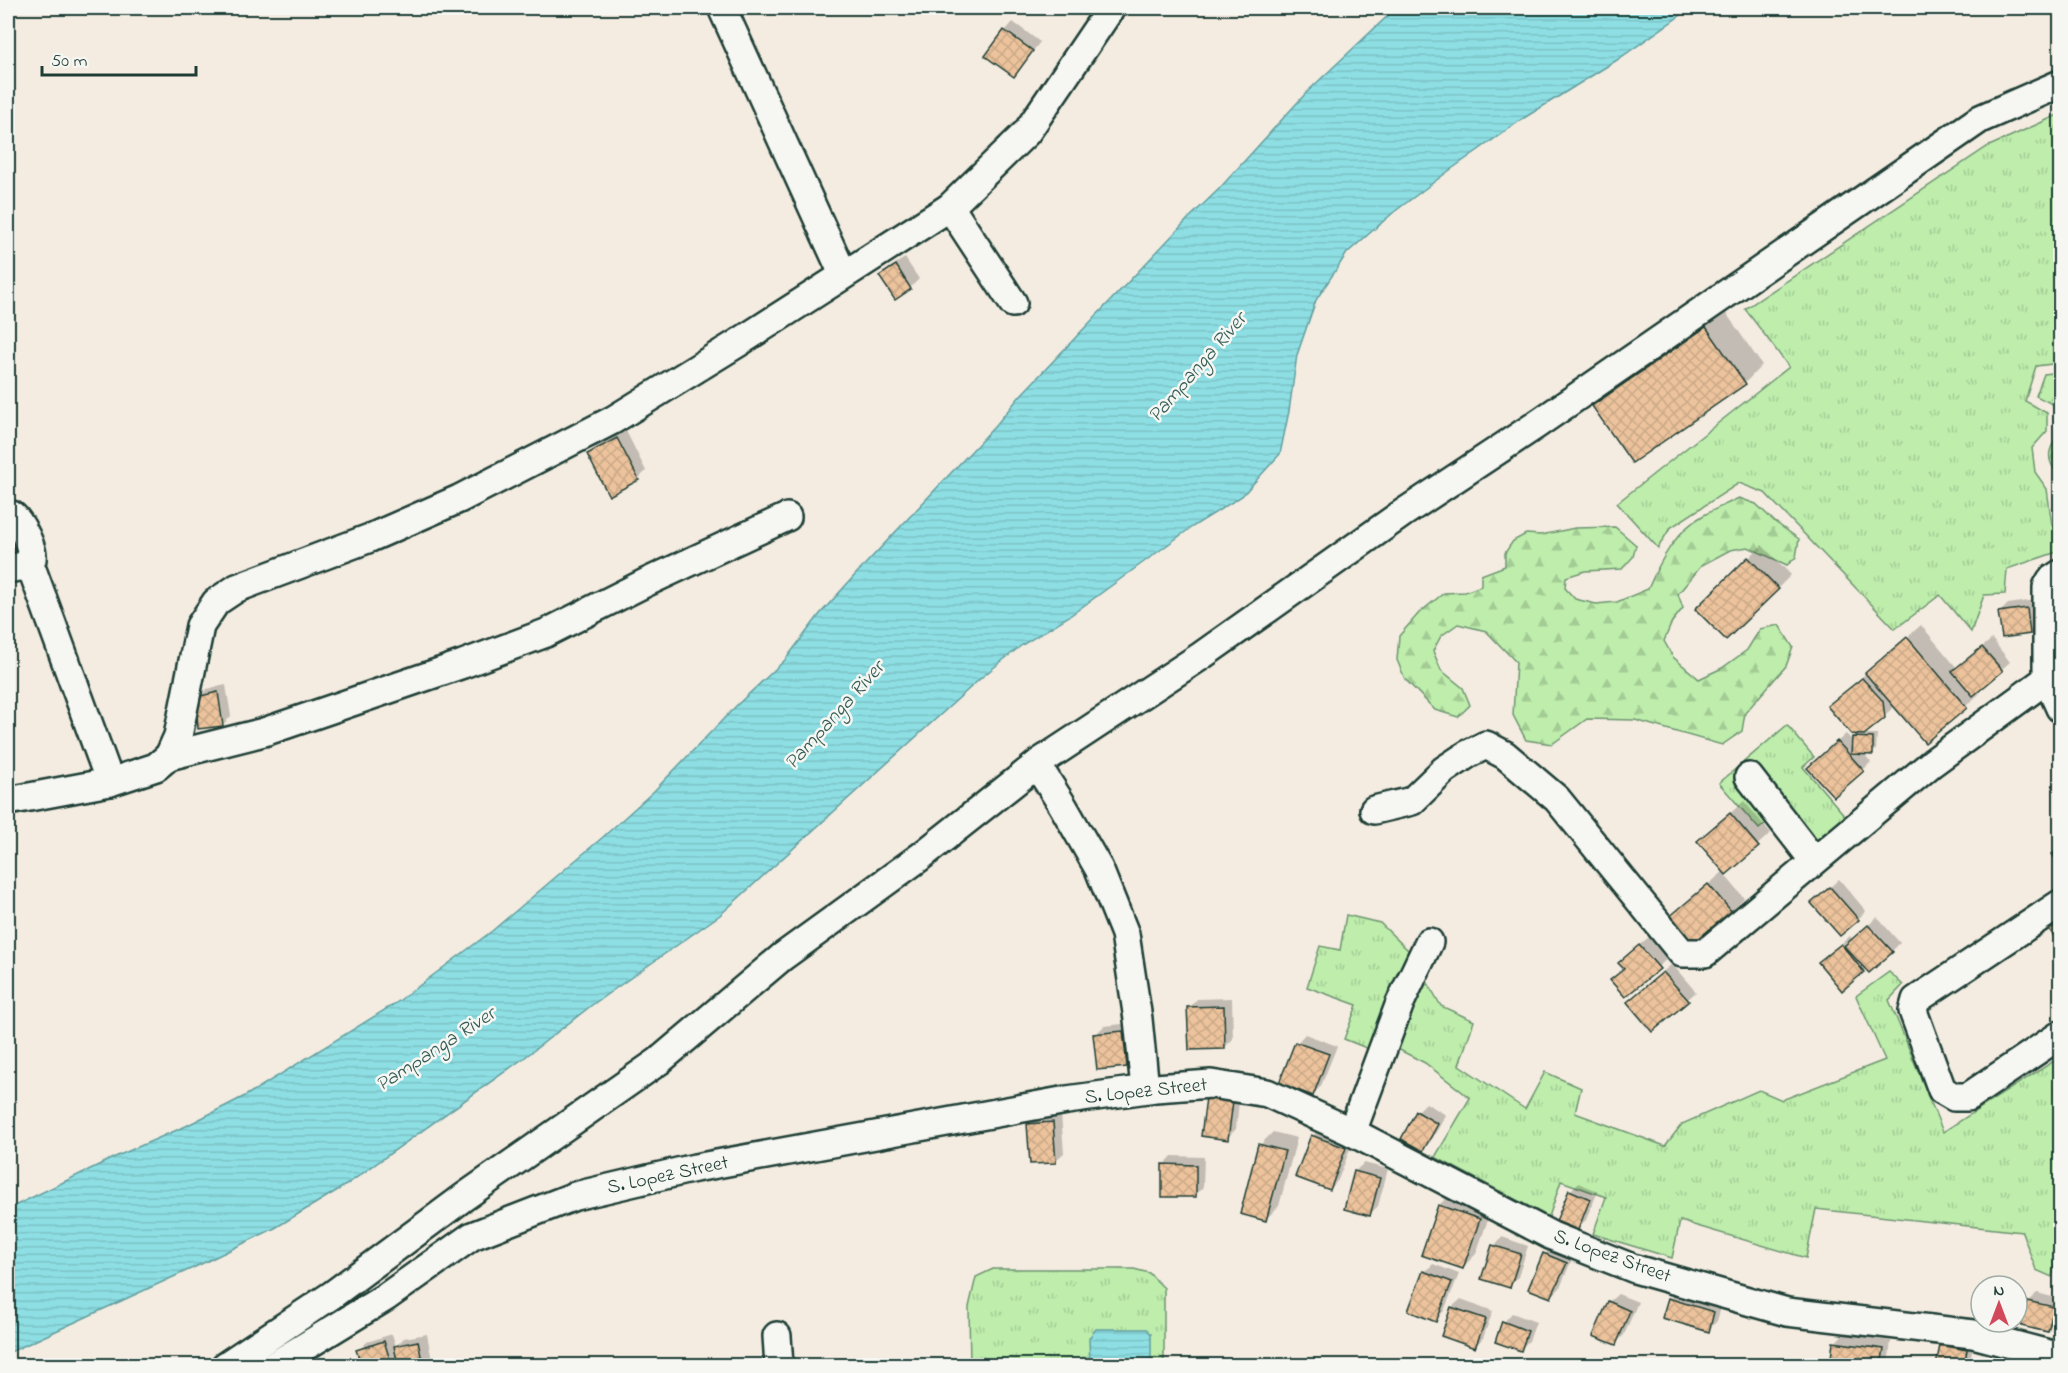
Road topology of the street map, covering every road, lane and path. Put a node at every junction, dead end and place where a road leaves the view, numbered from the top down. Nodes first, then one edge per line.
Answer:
1 (722, 8) edge
2 (1111, 8) edge
3 (2061, 84) edge
4 (950, 207) junction
5 (843, 274) junction
6 (1013, 303) dead end
7 (8, 516) edge
8 (787, 518) dead end
9 (18, 569) edge
10 (2061, 574) edge
11 (2047, 679) junction
12 (2061, 708) edge
13 (170, 756) junction
14 (1036, 765) junction
15 (1749, 777) dead end
16 (110, 782) junction
17 (8, 801) edge
18 (1374, 810) dead end
19 (1814, 861) junction
20 (2061, 904) edge
21 (1429, 942) dead end
22 (2061, 1035) edge
23 (1144, 1089) junction
24 (1352, 1132) junction
25 (777, 1336) dead end
26 (2061, 1357) edge
27 (225, 1365) edge
28 (273, 1365) edge
29 (779, 1365) edge

1 - 5 street
2 - 4 street
3 - 14 street
4 - 5 street
4 - 6 street
5 - 13 street
7 - 9 street
8 - 13 street
9 - 16 street
10 - 11 street
11 - 12 street
11 - 19 street
13 - 16 street
14 - 23 street
14 - 27 street
15 - 19 street
16 - 17 street
18 - 19 street
20 - 22 street
21 - 24 street
23 - 24 street, S. Lopez Street
23 - 28 street, S. Lopez Street
24 - 26 street, S. Lopez Street
25 - 29 street

